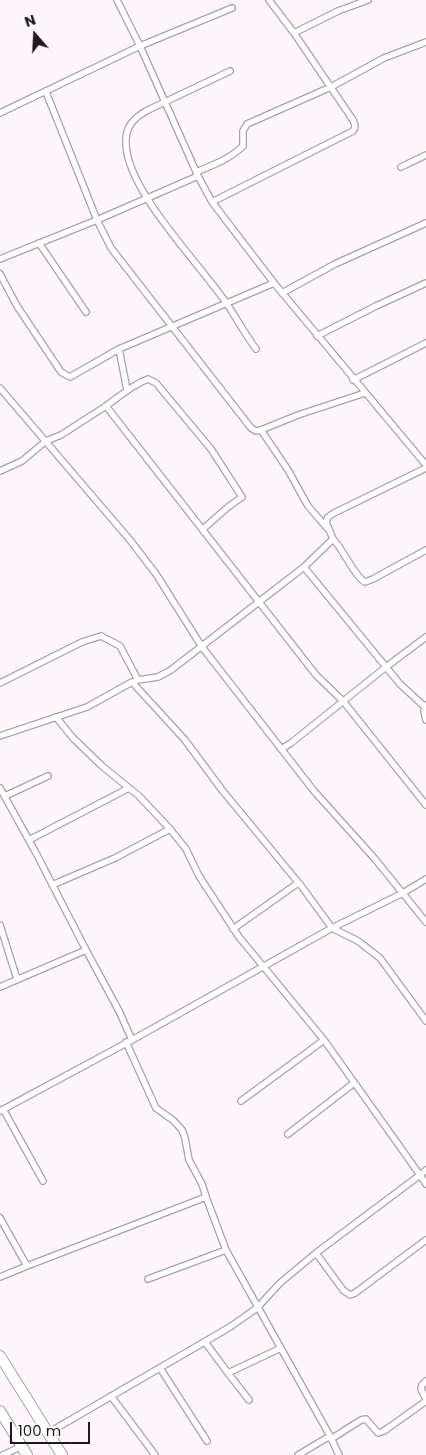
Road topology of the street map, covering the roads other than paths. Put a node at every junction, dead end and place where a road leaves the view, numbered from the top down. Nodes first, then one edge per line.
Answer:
1 (117, 0) edge
2 (269, 0) edge
3 (368, 0) edge
4 (232, 8) dead end
5 (294, 33) junction
6 (426, 42) edge
7 (140, 46) junction
8 (230, 70) dead end
9 (331, 87) junction
10 (46, 92) junction
11 (165, 102) junction
12 (0, 113) edge
13 (426, 155) edge
14 (401, 167) dead end
15 (197, 174) junction
16 (146, 199) junction
17 (212, 202) junction
18 (96, 220) junction
19 (426, 223) edge
20 (38, 243) junction
21 (0, 259) edge
22 (0, 274) edge
23 (426, 283) edge
24 (274, 284) junction
25 (282, 293) junction
26 (227, 304) junction
27 (86, 312) dead end
28 (172, 326) junction
29 (317, 336) junction
30 (426, 343) edge
31 (118, 349) junction
32 (256, 349) dead end
33 (353, 380) junction
34 (0, 388) edge
35 (127, 390) junction
36 (365, 393) junction
37 (106, 406) junction
38 (262, 430) junction
39 (46, 441) junction
40 (426, 466) edge
41 (0, 471) edge
42 (203, 529) junction
43 (328, 530) junction
44 (333, 539) junction
45 (426, 550) edge
46 (304, 567) junction
47 (259, 602) junction
48 (426, 637) edge
49 (202, 647) junction
50 (386, 667) junction
51 (135, 681) junction
52 (0, 683) edge
53 (343, 701) junction
54 (425, 706) edge
55 (56, 717) junction
56 (426, 720) edge
57 (0, 736) edge
58 (282, 749) junction
59 (48, 776) dead end
60 (0, 788) edge
61 (129, 788) junction
62 (5, 796) junction
63 (426, 805) edge
64 (170, 829) junction
65 (29, 840) junction
66 (426, 879) edge
67 (298, 883) junction
68 (52, 885) junction
69 (403, 893) junction
70 (426, 922) edge
71 (0, 924) edge
72 (332, 928) junction
73 (233, 929) junction
74 (86, 950) junction
75 (264, 966) junction
76 (17, 979) junction
77 (0, 987) edge
78 (426, 1021) edge
79 (324, 1040) junction
80 (129, 1041) junction
81 (354, 1084) junction
82 (241, 1101) dead end
83 (2, 1110) edge
84 (288, 1134) dead end
85 (426, 1170) edge
86 (420, 1176) junction
87 (43, 1181) dead end
88 (426, 1184) edge
89 (206, 1197) junction
90 (0, 1218) edge
91 (426, 1240) edge
92 (226, 1250) junction
93 (316, 1253) junction
94 (27, 1266) junction
95 (0, 1277) edge
96 (148, 1279) dead end
97 (257, 1308) junction
98 (205, 1342) junction
99 (281, 1348) junction
100 (0, 1356) edge
101 (160, 1368) junction
102 (228, 1373) junction
103 (426, 1381) edge
104 (111, 1396) junction
105 (249, 1400) dead end
106 (426, 1400) edge
107 (0, 1411) edge
108 (48, 1433) junction
109 (330, 1438) junction
110 (207, 1441) dead end
111 (24, 1451) edge
112 (2, 1455) edge
113 (62, 1455) edge
114 (155, 1455) edge
115 (298, 1455) edge
116 (339, 1455) edge

1 - 7 street
2 - 5 street
3 - 5 street
4 - 7 street
5 - 9 street
6 - 9 street
7 - 10 street
7 - 11 street
8 - 11 street
9 - 15 street
9 - 17 street
10 - 12 street
10 - 18 street
11 - 15 street
11 - 16 street
13 - 14 street
15 - 16 street
15 - 17 street
16 - 18 street
16 - 26 street
17 - 24 street
18 - 20 street
18 - 28 street
19 - 25 street
20 - 21 street
20 - 27 street
22 - 31 street
23 - 29 street
24 - 25 street
24 - 26 street
25 - 29 street
26 - 28 street
26 - 32 street
28 - 31 street
28 - 38 street
29 - 33 street
30 - 33 street
31 - 35 street
33 - 36 street
34 - 39 street
35 - 37 street
35 - 42 street
36 - 38 street
36 - 40 street
37 - 39 street
37 - 42 street
38 - 43 street
39 - 41 street
39 - 49 street
40 - 43 street
42 - 47 street
43 - 44 street
44 - 45 street
44 - 46 street
46 - 47 street
46 - 50 street
47 - 49 street
47 - 53 street
48 - 50 street
49 - 51 street
49 - 58 street
50 - 53 street
50 - 54 street
51 - 52 street
51 - 55 street
51 - 67 street
53 - 58 street
53 - 63 street
54 - 56 street
55 - 57 street
55 - 61 street
58 - 69 street
59 - 62 street
60 - 62 street
61 - 64 street
61 - 65 street
62 - 65 street
64 - 68 street
64 - 73 street
65 - 68 street
66 - 69 street
67 - 72 street
67 - 73 street
68 - 74 street
69 - 70 street
69 - 72 street
71 - 76 street
72 - 75 street
72 - 78 street
73 - 75 street
74 - 76 street
74 - 80 street
75 - 79 street
75 - 80 street
76 - 77 street
79 - 81 street
79 - 82 street
80 - 83 street
80 - 89 street
81 - 84 street
81 - 86 street
83 - 87 street
85 - 86 street
86 - 88 street
86 - 93 street
89 - 92 street
89 - 94 street
90 - 94 street
91 - 93 street
92 - 96 street
92 - 97 street
93 - 97 street
94 - 95 street
97 - 98 street
97 - 99 street
98 - 101 street
98 - 102 street
99 - 102 street
99 - 109 street
100 - 108 highway
101 - 104 street
101 - 110 street
102 - 105 street
103 - 106 street
104 - 108 street
104 - 114 street
106 - 109 street
107 - 111 highway
108 - 113 highway
109 - 115 street
109 - 116 street
111 - 112 street

